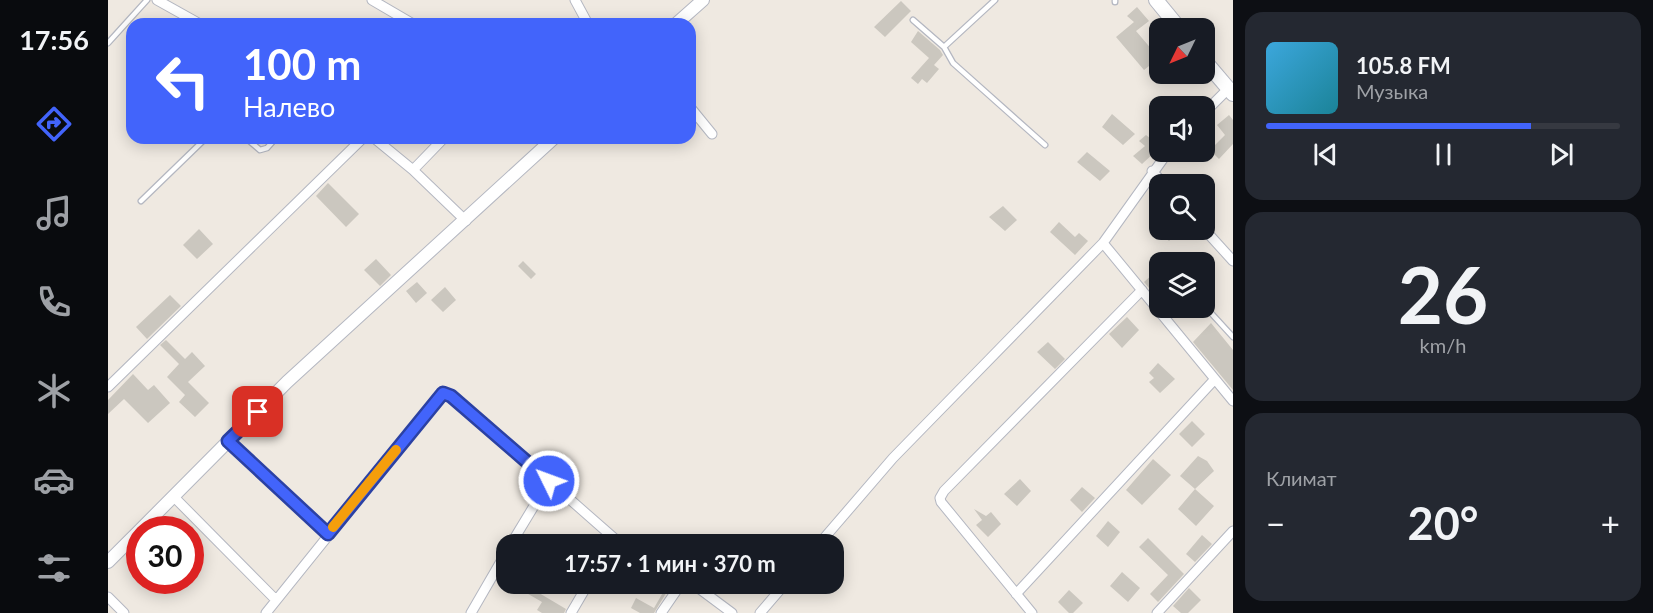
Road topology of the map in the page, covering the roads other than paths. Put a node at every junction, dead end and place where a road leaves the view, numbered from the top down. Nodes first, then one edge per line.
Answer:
1 (147, 0) edge
2 (157, 0) edge
3 (372, 0) edge
4 (574, 0) edge
5 (703, 0) edge
6 (995, 0) edge
7 (1155, 0) edge
8 (131, 18) edge
9 (190, 18) edge
10 (403, 18) edge
11 (584, 18) edge
12 (683, 18) edge
13 (1170, 18) edge
14 (913, 20) dead end
15 (126, 23) edge
16 (108, 43) edge
17 (944, 47) junction
18 (1215, 73) edge
19 (1232, 93) edge
20 (1215, 105) edge
21 (696, 114) edge
22 (712, 134) dead end
23 (200, 144) edge
24 (253, 144) edge
25 (271, 144) edge
26 (357, 144) edge
27 (381, 144) edge
28 (438, 144) edge
29 (548, 144) edge
30 (1045, 144) dead end
31 (1160, 162) edge
32 (413, 170) junction
33 (1152, 171) junction
34 (1155, 174) edge
35 (141, 201) dead end
36 (466, 221) junction
37 (1213, 240) edge
38 (1103, 243) junction
39 (1233, 261) edge
40 (1142, 290) junction
41 (1215, 317) edge
42 (1233, 337) edge
43 (1215, 379) junction
44 (108, 387) edge
45 (1233, 400) edge
46 (228, 441) junction
47 (549, 481) junction
48 (173, 496) junction
49 (154, 516) edge
50 (1233, 531) edge
51 (328, 534) junction
52 (517, 534) edge
53 (607, 534) edge
54 (828, 534) edge
55 (126, 544) edge
56 (108, 562) edge
57 (496, 571) edge
58 (582, 594) edge
59 (674, 594) edge
60 (706, 594) edge
61 (776, 594) edge
62 (1016, 594) junction
63 (108, 597) edge
64 (276, 600) junction
65 (124, 613) edge
66 (266, 613) edge
67 (471, 613) edge
68 (571, 613) edge
69 (662, 613) edge
70 (732, 613) edge
71 (760, 613) edge
72 (1032, 613) edge
73 (1157, 613) edge

1 - 8 lane
2 - 9 street
3 - 10 street
4 - 11 street
5 - 12 street
6 - 17 lane
7 - 13 main road
14 - 17 lane
15 - 16 lane
17 - 30 lane
18 - 19 main road
19 - 20 street
21 - 22 street
23 - 35 lane
24 - 25 lane
26 - 44 street
27 - 32 street
28 - 32 street
29 - 36 street
31 - 33 street
32 - 36 street
33 - 34 street
33 - 38 street
36 - 46 street
37 - 39 street
38 - 40 street
38 - 54 street
40 - 43 street
40 - 62 street
41 - 42 lane
43 - 45 street
43 - 62 street
46 - 48 street
46 - 51 street
47 - 51 street
47 - 52 street
47 - 53 street
48 - 49 street
48 - 64 street
50 - 73 street
51 - 64 street
55 - 56 street
57 - 67 street
58 - 68 street
59 - 69 street
60 - 70 street
61 - 71 street
62 - 72 street
63 - 65 street
64 - 66 street

